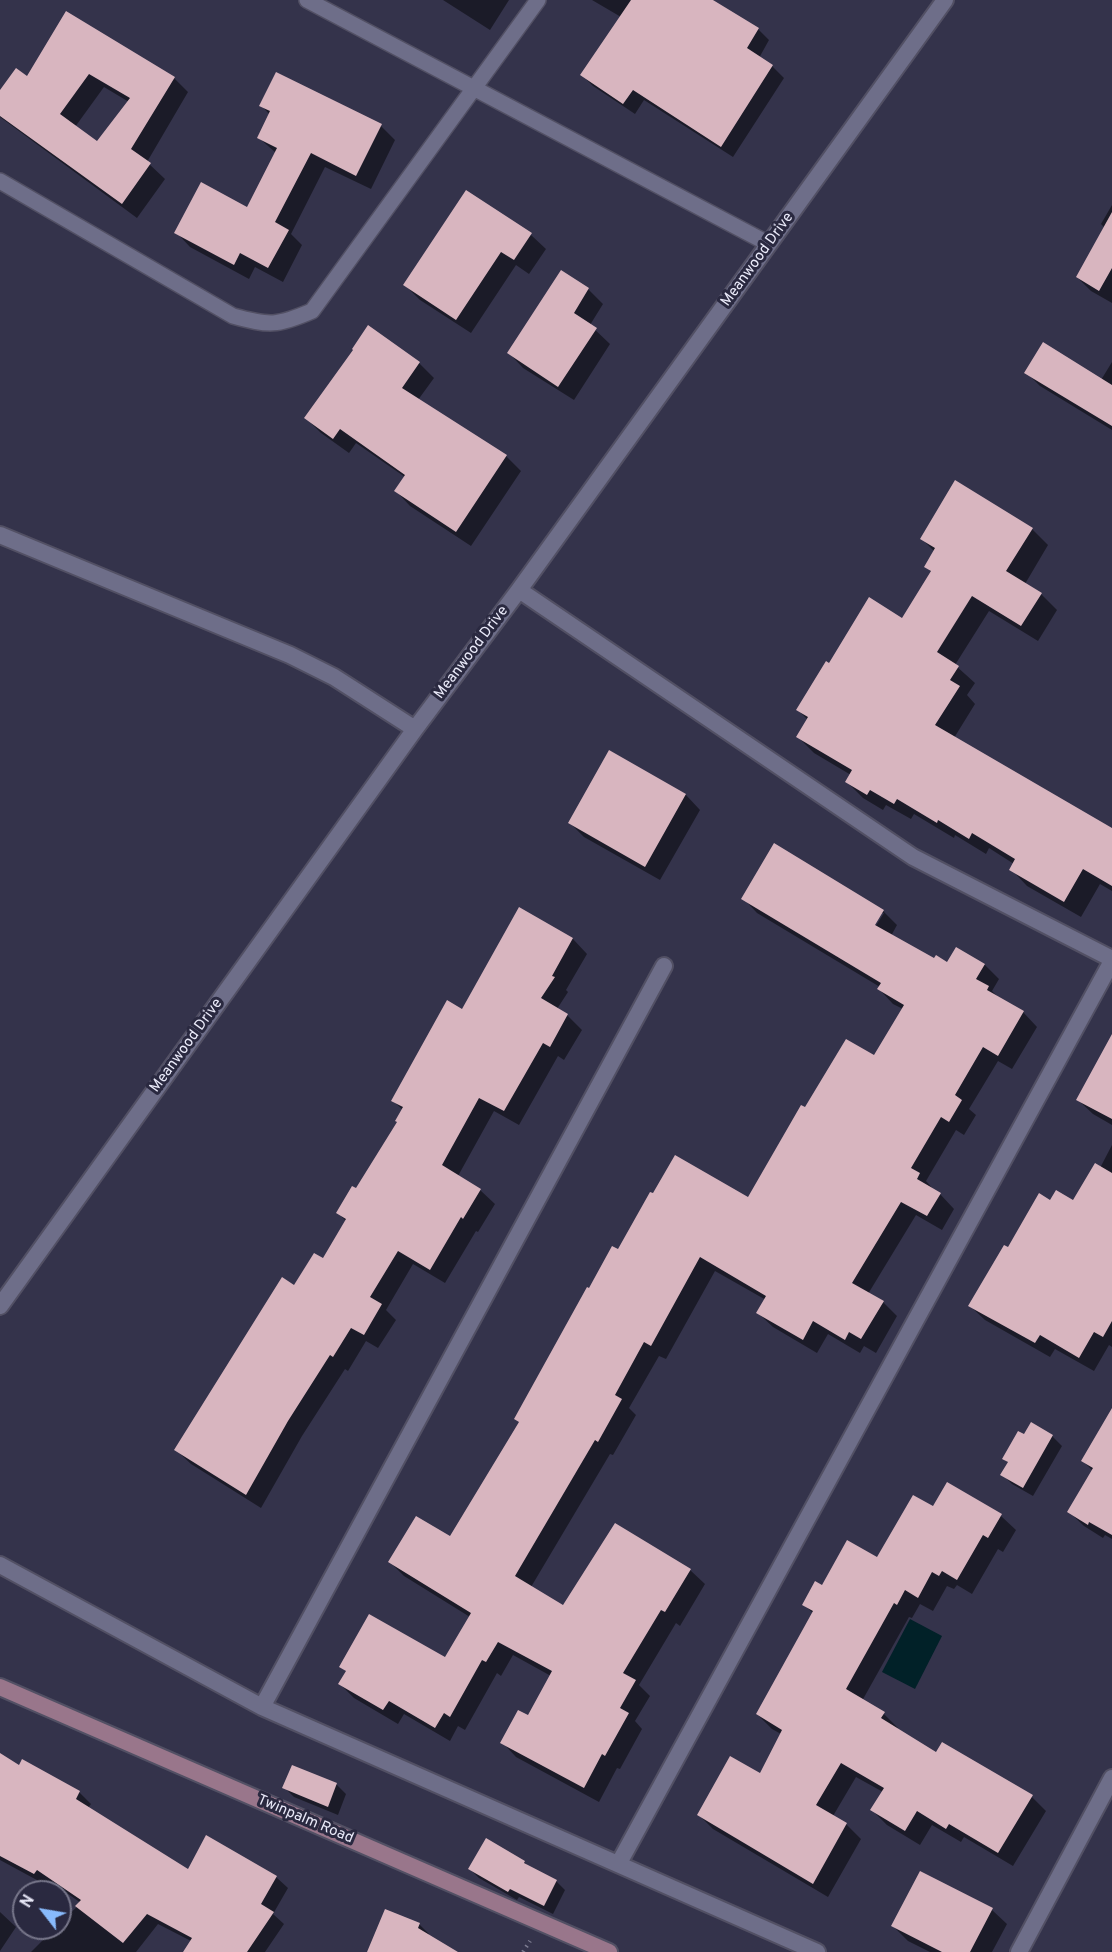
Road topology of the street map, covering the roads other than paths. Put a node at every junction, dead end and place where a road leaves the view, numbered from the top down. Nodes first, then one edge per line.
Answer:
1 (307, 0) edge
2 (538, 0) edge
3 (945, 0) edge
4 (476, 89) junction
5 (0, 181) edge
6 (770, 244) junction
7 (0, 535) edge
8 (519, 591) junction
9 (415, 729) junction
10 (1112, 960) edge
11 (664, 966) dead end
12 (0, 1306) edge
13 (0, 1565) edge
14 (0, 1687) edge
15 (262, 1707) junction
16 (1112, 1778) edge
17 (619, 1863) junction
18 (609, 1952) edge
19 (818, 1952) edge
20 (1019, 1952) edge

1 - 4 lane
2 - 4 lane
3 - 6 street, Meanwood Drive
4 - 5 lane
4 - 6 lane
6 - 8 street, Meanwood Drive
7 - 9 street
8 - 9 street, Meanwood Drive
8 - 10 street
9 - 12 street, Meanwood Drive
10 - 17 street
11 - 15 street
13 - 15 street
14 - 18 main road, Twinpalm Road
15 - 17 street
16 - 20 street
17 - 19 street

